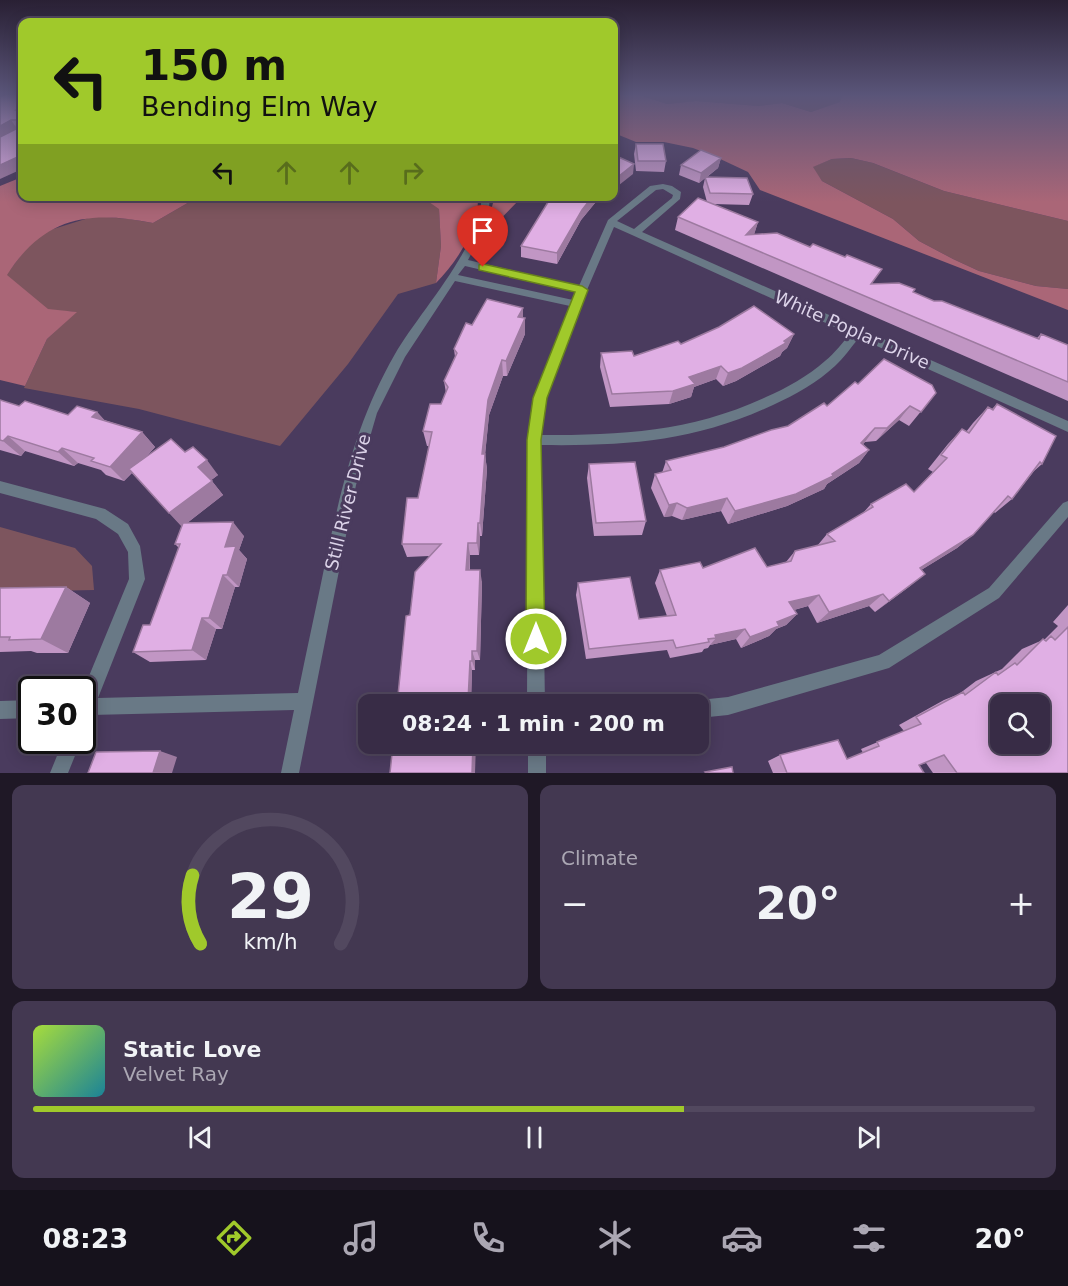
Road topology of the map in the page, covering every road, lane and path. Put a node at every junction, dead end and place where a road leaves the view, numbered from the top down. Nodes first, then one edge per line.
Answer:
1 (486, 201) edge
2 (611, 222) junction
3 (635, 233) junction
4 (462, 262) junction
5 (513, 274) junction
6 (452, 277) junction
7 (506, 289) junction
8 (582, 290) junction
9 (576, 304) junction
10 (857, 333) junction
11 (1068, 427) edge
12 (534, 440) junction
13 (0, 487) edge
14 (1068, 507) edge
15 (96, 680) edge
16 (536, 694) edge
17 (304, 700) junction
18 (709, 708) edge
19 (18, 709) edge
20 (96, 709) edge
21 (0, 710) edge
22 (67, 754) edge
23 (537, 754) edge
24 (293, 770) edge
25 (59, 773) edge
26 (537, 773) edge

1 - 4 street, Still River Drive
2 - 3 street, White Poplar Drive
2 - 3 street
2 - 8 street
3 - 10 street, White Poplar Drive
4 - 5 street
4 - 6 street, Still River Drive
5 - 7 street
5 - 8 street
6 - 7 street
6 - 17 street, Still River Drive
7 - 9 street
8 - 9 street
9 - 12 street
10 - 11 street, White Poplar Drive
10 - 12 street
12 - 16 street
13 - 15 street
14 - 18 street
17 - 20 street
17 - 24 street, Still River Drive
19 - 21 street
22 - 25 street
23 - 26 street

